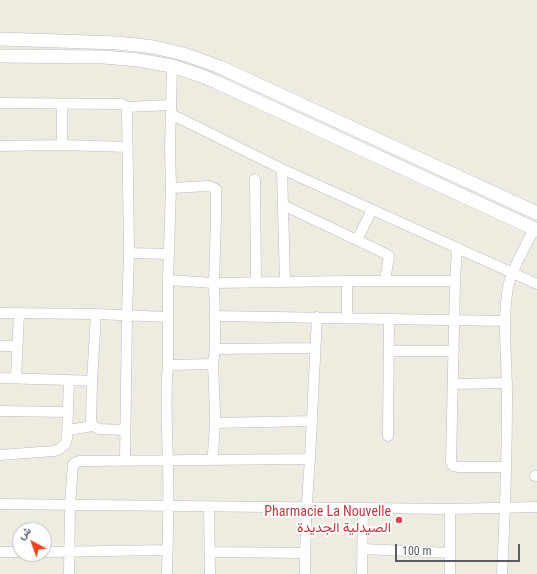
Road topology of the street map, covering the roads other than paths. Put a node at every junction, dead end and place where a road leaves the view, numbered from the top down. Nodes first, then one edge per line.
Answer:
1 (0, 39) edge
2 (0, 56) edge
3 (172, 66) junction
4 (0, 103) edge
5 (62, 104) junction
6 (127, 107) junction
7 (171, 109) junction
8 (62, 145) junction
9 (0, 146) edge
10 (128, 147) junction
11 (282, 169) junction
12 (255, 179) dead end
13 (171, 188) junction
14 (284, 205) junction
15 (372, 210) junction
16 (537, 213) edge
17 (536, 229) edge
18 (357, 240) junction
19 (457, 248) junction
20 (129, 253) junction
21 (169, 254) junction
22 (512, 273) junction
23 (168, 280) junction
24 (347, 281) junction
25 (385, 281) junction
26 (455, 281) junction
27 (256, 282) junction
28 (285, 282) junction
29 (214, 283) junction
30 (537, 284) edge
31 (0, 313) edge
32 (18, 314) junction
33 (96, 314) junction
34 (127, 315) junction
35 (215, 316) junction
36 (168, 317) junction
37 (317, 317) junction
38 (347, 318) junction
39 (389, 319) junction
40 (455, 320) junction
41 (505, 321) junction
42 (0, 346) edge
43 (17, 346) junction
44 (315, 348) junction
45 (215, 349) junction
46 (389, 351) junction
47 (454, 351) junction
48 (213, 364) junction
49 (168, 365) junction
50 (0, 378) edge
51 (16, 378) junction
52 (69, 380) junction
53 (92, 381) junction
54 (507, 383) junction
55 (453, 384) junction
56 (0, 410) edge
57 (68, 412) junction
58 (215, 422) junction
59 (312, 422) junction
60 (93, 426) junction
61 (68, 430) junction
62 (125, 430) junction
63 (388, 436) dead end
64 (213, 454) dead end
65 (0, 455) edge
66 (310, 459) junction
67 (125, 460) junction
68 (168, 461) junction
69 (506, 467) junction
70 (0, 504) edge
71 (70, 504) junction
72 (168, 506) junction
73 (209, 507) junction
74 (505, 507) junction
75 (537, 507) edge
76 (306, 508) junction
77 (364, 508) junction
78 (450, 509) junction
79 (168, 550) junction
80 (363, 550) junction
81 (0, 552) edge
82 (12, 552) edge
83 (52, 552) edge
84 (70, 552) junction
85 (210, 552) junction
86 (305, 553) junction
87 (450, 553) junction
88 (69, 574) edge
89 (167, 574) edge
90 (210, 574) edge
91 (305, 574) edge
92 (362, 574) edge
93 (450, 574) edge
94 (502, 574) edge

1 - 16 main road
2 - 3 main road
3 - 7 street
3 - 17 main road
4 - 5 street
5 - 6 street
5 - 8 street
6 - 7 street
6 - 10 street
7 - 11 street
7 - 13 street
8 - 9 street
8 - 10 street
10 - 20 street
11 - 14 street
11 - 15 street
12 - 27 street
13 - 21 street
13 - 29 street
14 - 18 street
14 - 28 street
15 - 18 street
15 - 19 street
17 - 22 street
18 - 25 street
19 - 22 street
19 - 26 street
20 - 21 street
20 - 34 street
21 - 23 street
22 - 30 street
22 - 41 street
23 - 29 street
23 - 36 street
24 - 25 street
24 - 28 street
24 - 38 street
25 - 26 street
26 - 40 street
27 - 28 street
27 - 29 street
29 - 35 street
31 - 32 street
32 - 33 street
32 - 43 street
33 - 34 street
33 - 53 street
34 - 36 street
34 - 62 street
35 - 37 street
35 - 45 street
36 - 49 street
37 - 38 street
37 - 44 street
38 - 39 street
39 - 40 street
39 - 46 street
40 - 41 street
40 - 47 street
41 - 54 street
42 - 43 street
43 - 51 street
44 - 45 street
44 - 59 street
45 - 48 street
46 - 47 street
46 - 63 street
47 - 55 street
48 - 49 street
48 - 58 street
49 - 68 street
50 - 51 street
51 - 52 street
52 - 53 street
52 - 57 street
53 - 60 street
54 - 55 street
54 - 69 street
55 - 69 street
56 - 57 street
57 - 61 street
58 - 59 street
58 - 64 street
59 - 66 street
60 - 61 street
60 - 62 street
61 - 65 street
62 - 67 street
66 - 68 street
66 - 76 street
67 - 68 street
67 - 71 street
68 - 72 street
69 - 74 street
70 - 71 street
71 - 72 street
71 - 84 street
72 - 73 street
72 - 79 street
73 - 76 street
73 - 85 street
74 - 75 street
74 - 78 street
74 - 94 street
76 - 77 street
76 - 86 street
77 - 78 street
77 - 80 street
78 - 87 street
79 - 84 street
79 - 89 street
80 - 87 street
80 - 92 street
81 - 82 street
83 - 84 street
84 - 88 street
85 - 86 street
85 - 90 street
86 - 91 street
87 - 93 street

